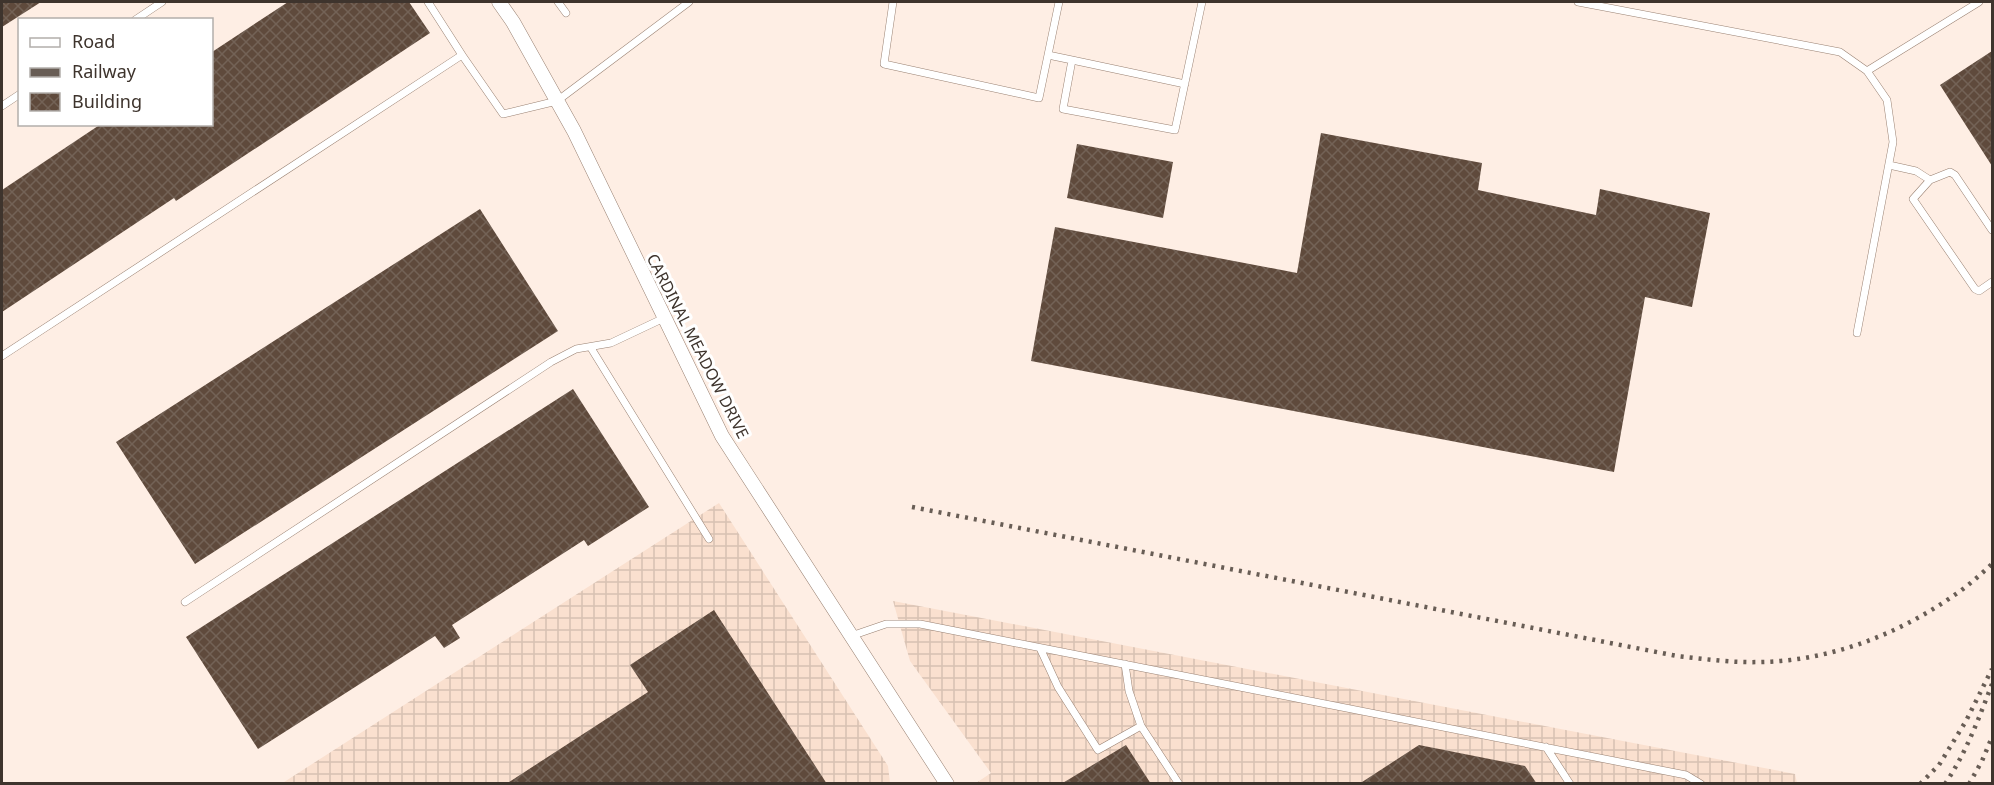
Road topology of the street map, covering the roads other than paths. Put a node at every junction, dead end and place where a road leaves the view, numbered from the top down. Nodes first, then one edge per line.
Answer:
1 (162, 2) edge
2 (428, 2) edge
3 (499, 2) edge
4 (558, 2) edge
5 (689, 2) edge
6 (893, 2) edge
7 (1059, 2) edge
8 (1202, 2) edge
9 (1578, 2) edge
10 (1979, 2) edge
11 (566, 13) dead end
12 (138, 18) edge
13 (462, 55) junction
14 (1048, 55) junction
15 (1072, 60) junction
16 (1867, 71) junction
17 (1185, 84) junction
18 (18, 95) edge
19 (556, 101) junction
20 (2, 106) edge
21 (1888, 165) junction
22 (1930, 180) junction
23 (1992, 230) edge
24 (1992, 282) edge
25 (664, 318) junction
26 (1857, 333) dead end
27 (591, 348) junction
28 (2, 356) edge
29 (709, 538) dead end
30 (185, 602) dead end
31 (851, 636) junction
32 (1040, 648) junction
33 (1125, 664) junction
34 (1141, 726) junction
35 (1546, 747) junction
36 (947, 783) edge
37 (1179, 783) edge
38 (1570, 783) edge
39 (1701, 783) edge

1 - 12 lane
2 - 13 lane
3 - 19 street, CARDINAL MEADOW DRIVE
4 - 11 lane
5 - 19 lane
6 - 14 lane
7 - 14 lane
8 - 17 lane
9 - 16 lane
10 - 16 lane
13 - 19 lane
13 - 28 lane
14 - 15 lane
15 - 17 lane
15 - 17 lane
16 - 21 lane
18 - 20 lane
19 - 25 street, CARDINAL MEADOW DRIVE
21 - 22 lane
21 - 26 lane
22 - 23 lane
22 - 24 lane
25 - 27 lane
25 - 31 street, CARDINAL MEADOW DRIVE
27 - 29 lane
27 - 30 lane
31 - 32 lane
31 - 36 street, CARDINAL MEADOW DRIVE
32 - 33 lane
32 - 34 lane
33 - 34 lane
33 - 35 lane
34 - 37 lane
35 - 38 lane
35 - 39 lane

